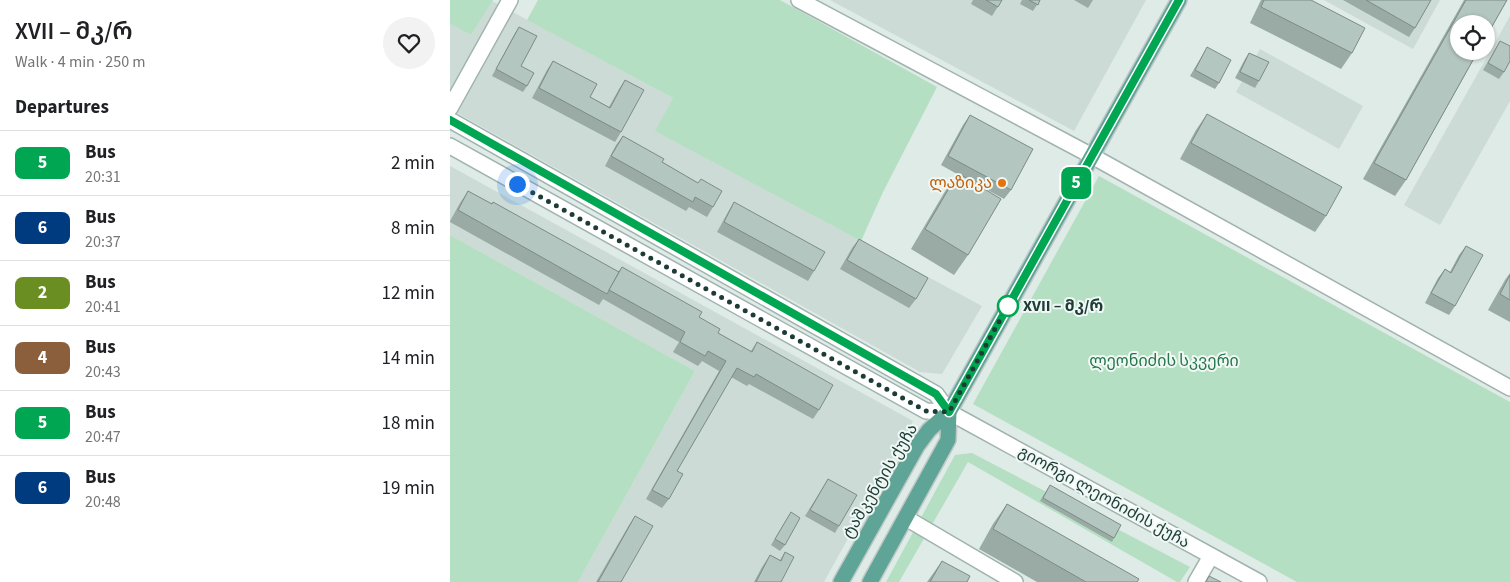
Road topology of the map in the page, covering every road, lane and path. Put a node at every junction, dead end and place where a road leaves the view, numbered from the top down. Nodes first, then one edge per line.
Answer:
1 (510, 0) edge
2 (799, 0) edge
3 (1179, 0) edge
4 (450, 108) edge
5 (450, 120) edge
6 (450, 146) edge
7 (1092, 156) junction
8 (1510, 388) edge
9 (949, 412) junction
10 (906, 518) junction
11 (1211, 556) junction
12 (841, 582) edge
13 (870, 582) edge
14 (1015, 582) edge
15 (1196, 582) edge
16 (1259, 582) edge

1 - 4 street
2 - 7 street
3 - 7 main road
5 - 9 street, გიორგი ლეონიძის ქუჩა
6 - 9 street, გიორგი ლეონიძის ქუჩა
7 - 8 street
7 - 9 main road
9 - 10 main road
9 - 11 street, გიორგი ლეონიძის ქუჩა
9 - 12 main road, ტაშკენტის ქუჩა
10 - 13 main road
10 - 14 street
11 - 15 street
11 - 16 street, გიორგი ლეონიძის ქუჩა

